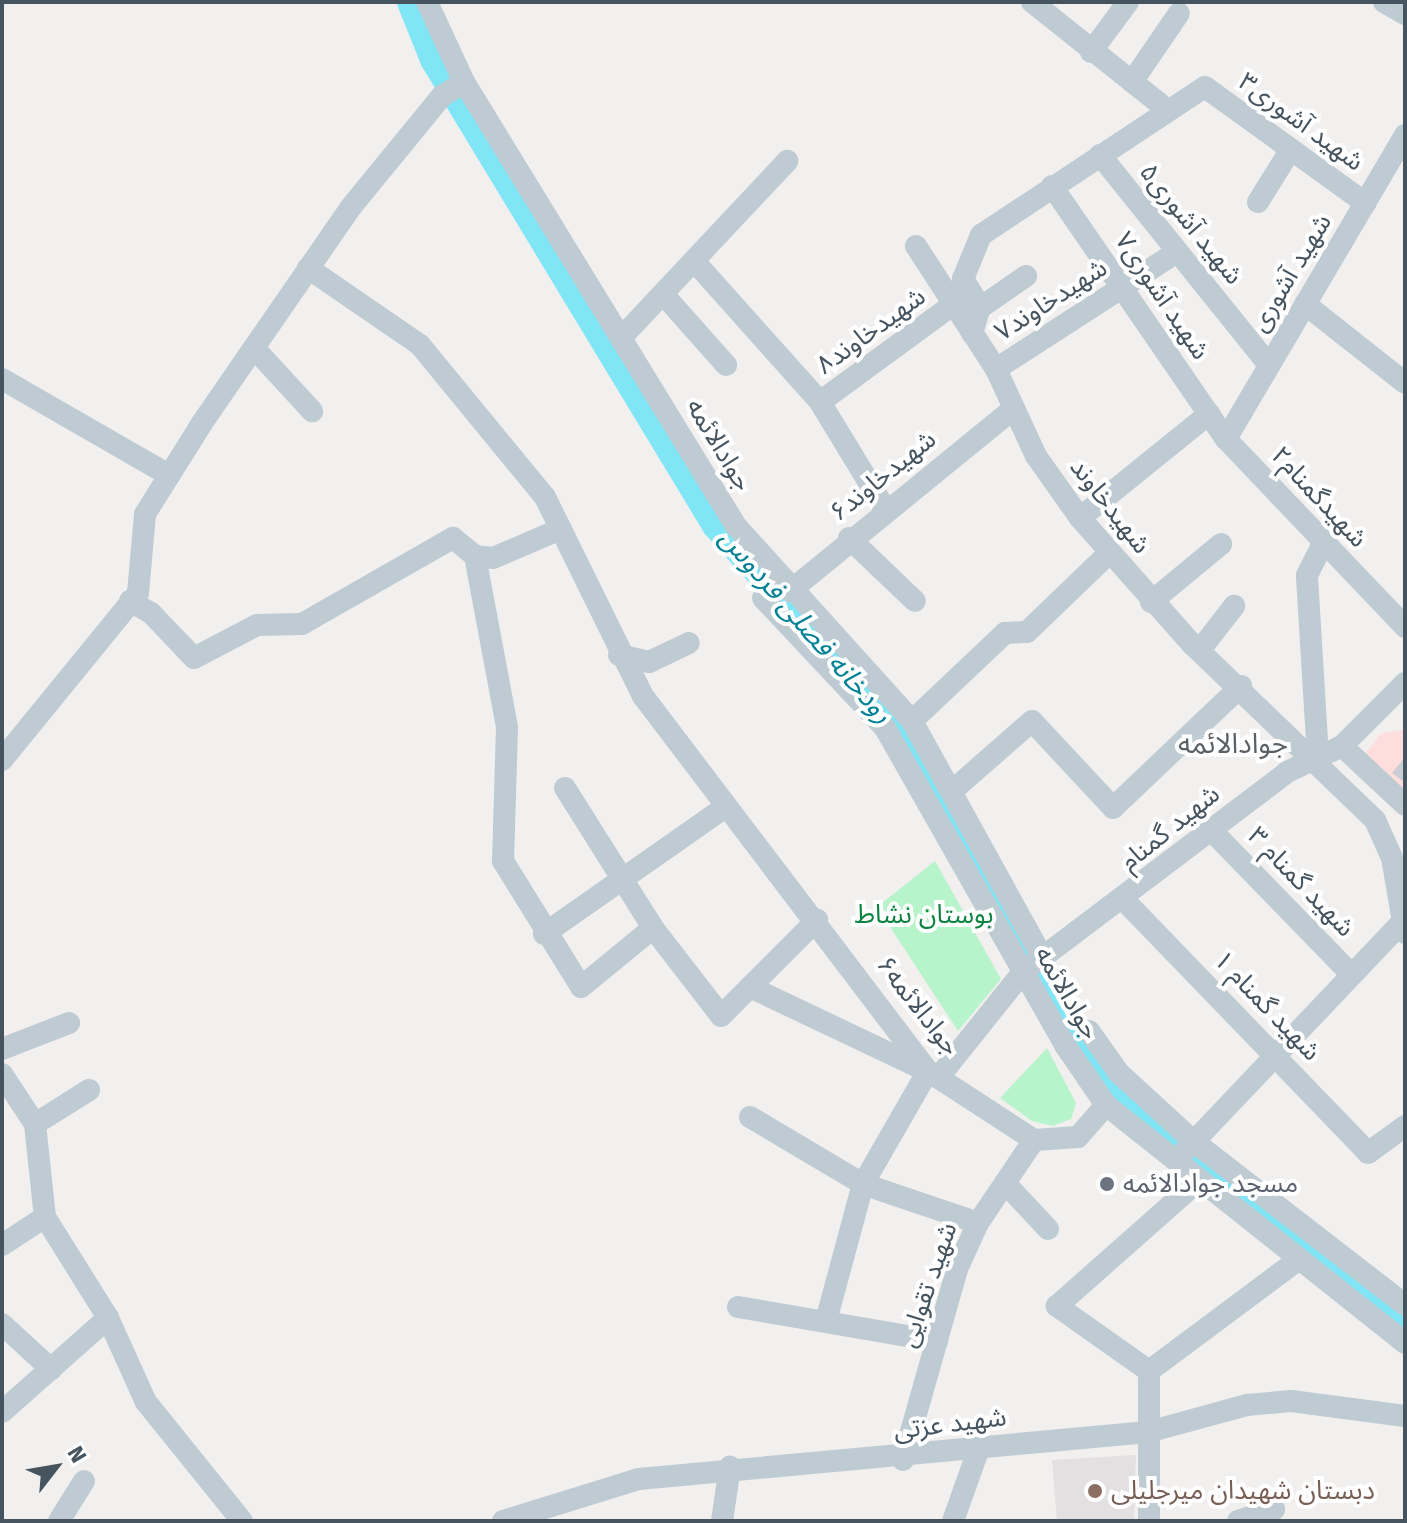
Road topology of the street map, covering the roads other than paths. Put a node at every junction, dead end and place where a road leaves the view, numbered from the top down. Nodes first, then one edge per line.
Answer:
1 (427, 2) edge
2 (1128, 2) edge
3 (1384, 2) edge
4 (1037, 4) edge
5 (1179, 13) dead end
6 (1405, 14) edge
7 (1091, 52) junction
8 (464, 82) junction
9 (1132, 82) junction
10 (1168, 110) junction
11 (1405, 135) edge
12 (1291, 149) junction
13 (1100, 155) junction
14 (787, 161) dead end
15 (1398, 166) edge
16 (1052, 186) junction
17 (1258, 202) dead end
18 (1365, 203) junction
19 (916, 246) dead end
20 (1177, 252) junction
21 (695, 262) junction
22 (308, 268) junction
23 (1026, 276) dead end
24 (1122, 288) junction
25 (663, 294) junction
26 (1305, 304) junction
27 (967, 316) junction
28 (621, 338) junction
29 (254, 348) junction
30 (726, 365) dead end
31 (1269, 365) junction
32 (996, 369) junction
33 (2, 379) edge
34 (1405, 383) edge
35 (820, 402) junction
36 (1014, 408) junction
37 (312, 411) dead end
38 (1209, 414) junction
39 (1226, 439) junction
40 (169, 475) junction
41 (885, 509) junction
42 (1080, 518) junction
43 (561, 529) junction
44 (849, 538) junction
45 (1323, 543) junction
46 (1221, 544) dead end
47 (1109, 553) junction
48 (475, 556) junction
49 (790, 591) junction
50 (763, 598) dead end
51 (130, 601) junction
52 (915, 601) dead end
53 (1151, 602) junction
54 (1234, 606) dead end
55 (1405, 627) edge
56 (689, 643) dead end
57 (1200, 650) junction
58 (619, 655) junction
59 (1241, 686) junction
60 (1397, 702) edge
61 (912, 721) junction
62 (1342, 746) junction
63 (1318, 757) junction
64 (2, 760) edge
65 (565, 788) dead end
66 (952, 791) junction
67 (1405, 805) edge
68 (724, 808) junction
69 (1211, 830) junction
70 (623, 880) junction
71 (1124, 900) junction
72 (817, 920) junction
73 (1404, 927) edge
74 (653, 928) junction
75 (544, 934) junction
76 (1043, 958) junction
77 (1023, 972) junction
78 (1351, 974) junction
79 (750, 987) junction
80 (69, 1023) dead end
81 (1089, 1031) dead end
82 (2, 1049) edge
83 (1274, 1052) junction
84 (933, 1075) junction
85 (3, 1077) edge
86 (89, 1090) dead end
87 (1106, 1105) junction
88 (750, 1117) dead end
89 (35, 1124) junction
90 (1405, 1126) edge
91 (1034, 1140) junction
92 (1193, 1141) junction
93 (1174, 1162) junction
94 (1197, 1182) junction
95 (1005, 1183) junction
96 (863, 1184) junction
97 (45, 1217) junction
98 (978, 1223) junction
99 (1048, 1229) dead end
100 (2, 1245) edge
101 (1298, 1260) junction
102 (1405, 1305) edge
103 (738, 1307) dead end
104 (108, 1318) junction
105 (826, 1321) junction
106 (2, 1324) edge
107 (937, 1341) junction
108 (1405, 1343) edge
109 (51, 1369) junction
110 (1149, 1371) junction
111 (2, 1412) edge
112 (1405, 1416) edge
113 (1148, 1432) junction
114 (979, 1448) junction
115 (903, 1460) junction
116 (730, 1467) junction
117 (84, 1481) dead end
118 (1274, 1509) dead end
119 (59, 1521) edge
120 (242, 1521) edge
121 (503, 1521) edge
122 (722, 1521) edge
123 (953, 1521) edge
124 (1149, 1521) edge
125 (1238, 1521) edge

1 - 8 street, جوادالائمه
2 - 7 street
3 - 6 street
4 - 7 street
5 - 9 street
7 - 9 street
8 - 22 street
8 - 28 street, جوادالائمه
9 - 10 street
10 - 12 street, شهید آشوری۳
10 - 13 street
11 - 15 street, شهید آشوری
12 - 17 street
12 - 18 street, شهید آشوری۳
13 - 16 street
13 - 20 street, شهید آشوری۵
14 - 21 street
15 - 18 street, شهید آشوری
16 - 24 street, شهید آشوری۷
16 - 27 street
18 - 26 street, شهید آشوری
19 - 27 street, شهیدخاوند
20 - 24 street, شهیدخاوند۷
20 - 31 street, شهید آشوری۵
21 - 25 street
21 - 35 street
22 - 29 street
22 - 43 street, جوادالائمه۶
23 - 27 street, شهیدخاوند۸
24 - 32 street, شهیدخاوند۷
24 - 38 street, شهید آشوری۷
25 - 28 street
25 - 30 street
26 - 31 street, شهید آشوری
26 - 34 street
27 - 32 street, شهیدخاوند
27 - 35 street, شهیدخاوند۸
28 - 49 street, جوادالائمه
29 - 37 street
29 - 40 street
31 - 39 street, شهید آشوری
32 - 36 street, شهیدخاوند
33 - 40 street
35 - 41 street
36 - 41 street, شهیدخاوند۶
36 - 42 street, شهیدخاوند
38 - 39 street, شهید آشوری۷
38 - 42 street
39 - 45 street, شهیدگمنام۲
40 - 51 street
41 - 44 street, شهیدخاوند۶
42 - 47 street, شهیدخاوند
43 - 48 street
43 - 58 street, جوادالائمه۶
44 - 49 street, شهیدخاوند۶
44 - 52 street
45 - 55 street, شهیدگمنام۲
45 - 63 street
46 - 53 street
47 - 53 street, شهیدخاوند
47 - 61 street
48 - 51 street
48 - 75 street
49 - 61 street, جوادالائمه
50 - 77 street, جوادالائمه
51 - 64 street
53 - 57 street, شهیدخاوند
54 - 57 street
56 - 58 street
57 - 59 street, شهیدخاوند
58 - 68 street, جوادالائمه۶
59 - 63 street, شهیدخاوند
59 - 66 street
60 - 62 street, شهید گمنام
61 - 66 street, جوادالائمه
62 - 63 street, شهید گمنام
62 - 67 street
63 - 69 street, شهید گمنام
63 - 73 street, شهیدخاوند
65 - 70 street
66 - 76 street, جوادالائمه
68 - 70 street
68 - 72 street, جوادالائمه۶
69 - 71 street, شهید گمنام
69 - 78 street, شهید گمنام ۳
70 - 74 street
70 - 75 street
71 - 76 street, شهید گمنام
71 - 83 street, شهید گمنام ۱
72 - 79 street
72 - 84 street, جوادالائمه۶
73 - 78 street
74 - 75 street
74 - 79 street
76 - 77 street, شهید گمنام
77 - 84 street, شهید گمنام
77 - 87 street, جوادالائمه
78 - 83 street
79 - 84 street
80 - 82 street
81 - 92 street, جوادالائمه
83 - 90 street, شهید گمنام ۱
83 - 92 street
84 - 91 street, جوادالائمه۶
84 - 96 street, شهید گمنام
85 - 89 street
86 - 89 street
87 - 91 street
87 - 93 street, جوادالائمه
88 - 96 street
89 - 97 street
91 - 95 street, شهید تقوایی
92 - 93 street
92 - 102 street, جوادالائمه
93 - 94 street, جوادالائمه
94 - 101 street, جوادالائمه
94 - 110 street
95 - 98 street, شهید تقوایی
95 - 99 street
96 - 98 street
96 - 105 street, شهید گمنام
97 - 100 street
97 - 104 street
98 - 107 street, شهید تقوایی
101 - 108 street, جوادالائمه
101 - 110 street
103 - 105 street
104 - 109 street
104 - 120 street
105 - 107 street
106 - 109 street
107 - 115 street, شهید تقوایی
109 - 111 street
110 - 113 street
112 - 113 street, شهید عزتی
113 - 114 street, شهید عزتی
113 - 124 street
114 - 115 street, شهید عزتی
114 - 123 street
115 - 116 street, شهید عزتی
116 - 121 street, شهید عزتی
116 - 122 street
117 - 119 street
118 - 125 street

